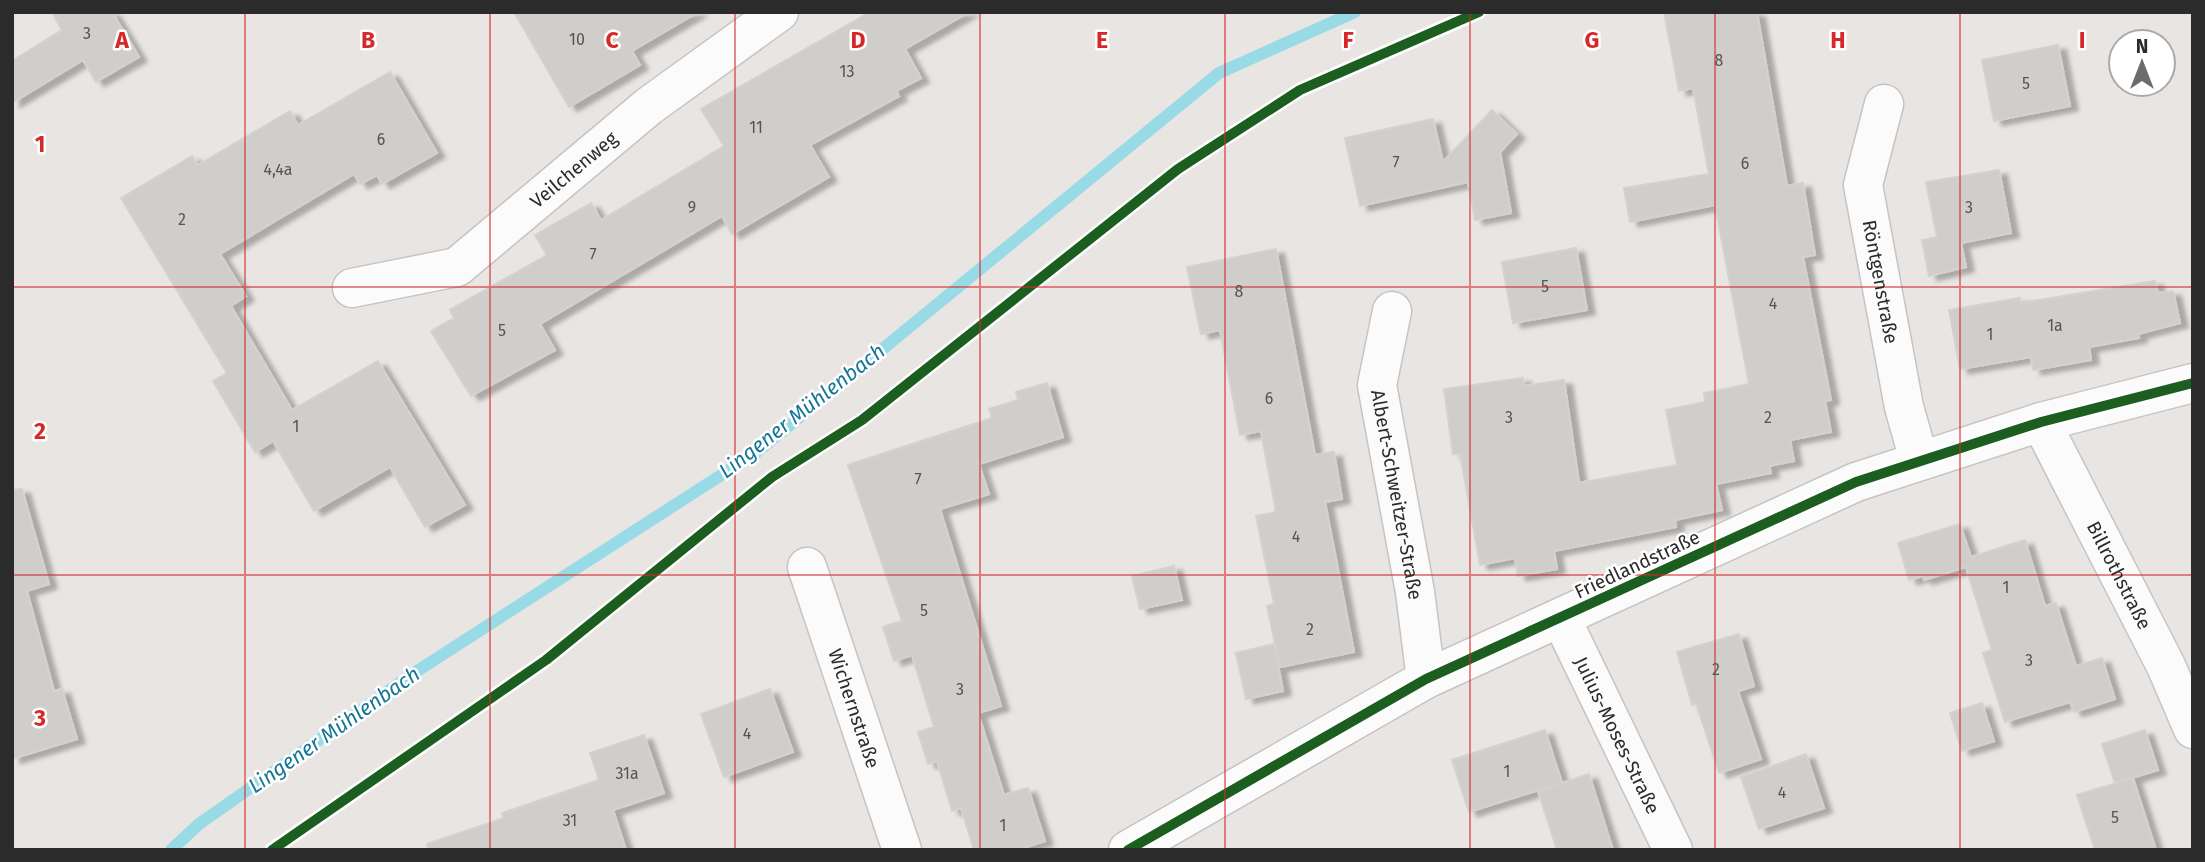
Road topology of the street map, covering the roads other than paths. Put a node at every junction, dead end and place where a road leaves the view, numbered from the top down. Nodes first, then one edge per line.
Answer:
1 (779, 12) edge
2 (1885, 104) dead end
3 (352, 288) dead end
4 (1392, 311) dead end
5 (2193, 383) edge
6 (2041, 422) junction
7 (1919, 460) junction
8 (807, 567) dead end
9 (1562, 618) junction
10 (1426, 679) junction
11 (2193, 729) edge
12 (902, 850) edge
13 (1128, 850) edge
14 (1673, 850) edge

1 - 3 street, Veilchenweg
2 - 7 street, Röntgenstraße
4 - 10 street, Albert-Schweitzer-Straße
5 - 6 street, Friedlandstraße
6 - 7 street, Friedlandstraße
6 - 11 street, Billrothstraße
7 - 9 street, Friedlandstraße
8 - 12 street, Wichernstraße
9 - 10 street, Friedlandstraße
9 - 14 street, Julius-Moses-Straße
10 - 13 street, Friedlandstraße

